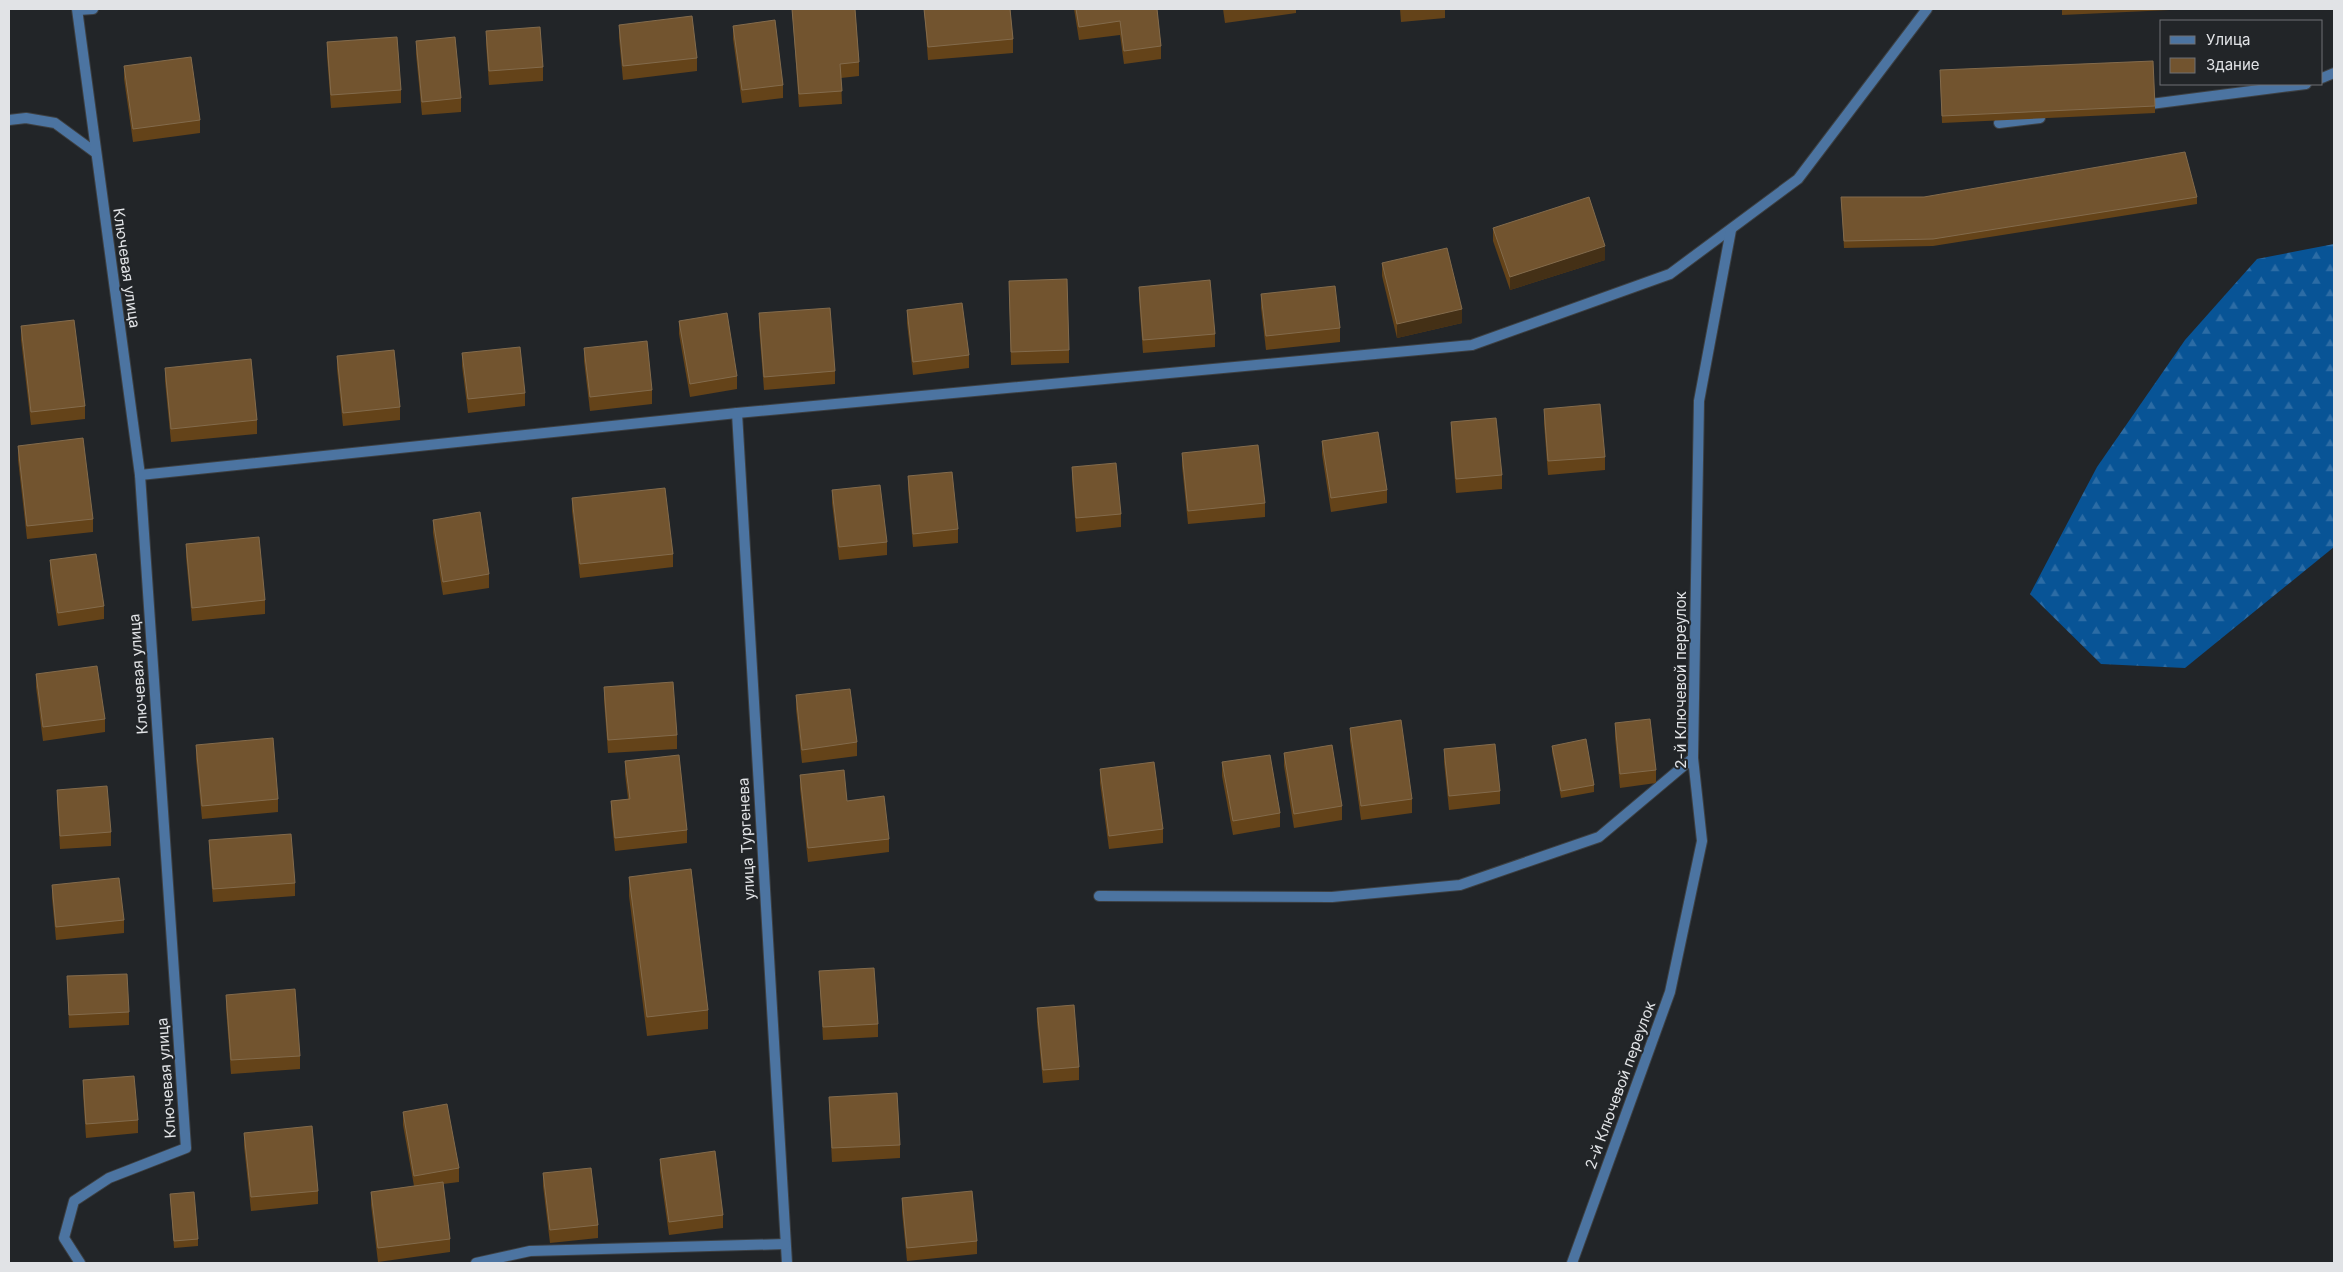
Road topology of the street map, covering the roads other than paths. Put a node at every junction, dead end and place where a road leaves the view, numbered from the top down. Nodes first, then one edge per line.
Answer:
1 (77, 9) edge
2 (93, 9) edge
3 (1927, 9) edge
4 (2298, 85) edge
5 (2128, 106) edge
6 (2049, 117) edge
7 (9, 120) edge
8 (1999, 123) edge
9 (96, 153) junction
10 (1731, 230) junction
11 (737, 413) junction
12 (140, 475) junction
13 (1693, 758) junction
14 (1099, 896) dead end
15 (785, 1244) junction
16 (80, 1263) edge
17 (476, 1263) edge
18 (786, 1263) edge
19 (1572, 1263) edge

1 - 2 street
1 - 9 street, Ключевая улица
3 - 10 street
4 - 5 street
6 - 8 street
7 - 9 street
9 - 12 street, Ключевая улица
10 - 11 street
10 - 13 street, 2-й Ключевой переулок
11 - 12 street
11 - 15 street, улица Тургенева
12 - 16 street, Ключевая улица
13 - 14 street
13 - 19 street, 2-й Ключевой переулок
15 - 17 street
15 - 18 street, улица Тургенева

